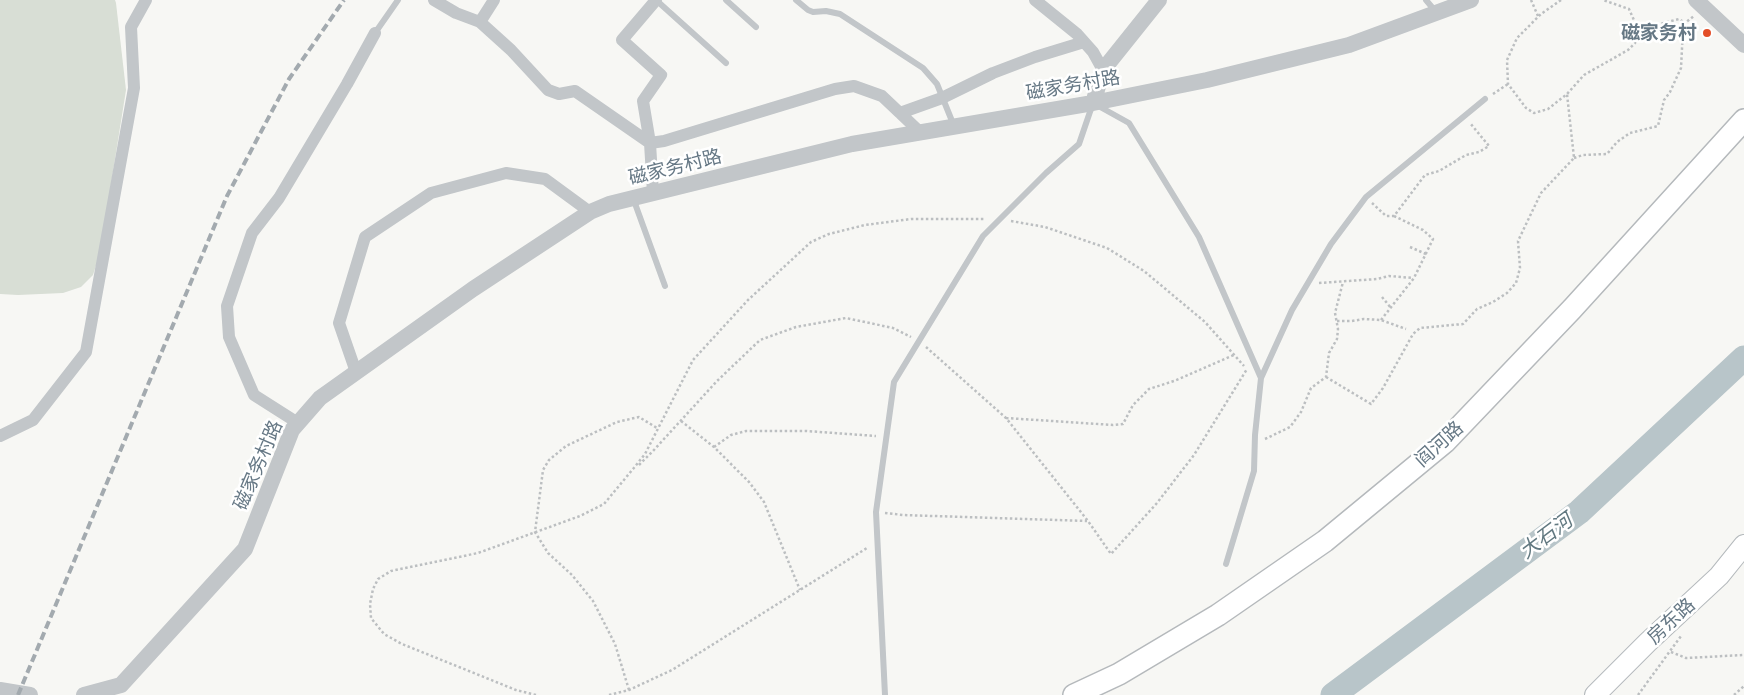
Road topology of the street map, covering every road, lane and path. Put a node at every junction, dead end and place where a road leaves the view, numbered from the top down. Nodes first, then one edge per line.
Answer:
1 (146, 0) edge
2 (398, 0) edge
3 (434, 0) edge
4 (494, 0) edge
5 (656, 0) edge
6 (726, 0) edge
7 (796, 0) edge
8 (1035, 0) edge
9 (1159, 0) edge
10 (1471, 0) edge
11 (1531, 0) edge
12 (1560, 0) edge
13 (1603, 0) edge
14 (1700, 4) edge
15 (1431, 6) edge
16 (1538, 16) junction
17 (480, 22) junction
18 (1686, 23) junction
19 (756, 27) dead end
20 (1637, 27) junction
21 (375, 33) joint
22 (1084, 42) junction
23 (1744, 45) edge
24 (726, 63) dead end
25 (1103, 70) junction
26 (1508, 84) junction
27 (1567, 94) junction
28 (942, 98) junction
29 (1485, 99) joint
30 (1093, 103) junction
31 (900, 113) junction
32 (1464, 116) junction
33 (1744, 120) edge
34 (954, 127) junction
35 (920, 132) junction
36 (650, 143) junction
37 (1574, 158) junction
38 (653, 193) junction
39 (1366, 197) junction
40 (633, 198) junction
41 (590, 212) junction
42 (1394, 216) junction
43 (1000, 219) junction
44 (1410, 247) dead end
45 (1426, 254) junction
46 (1414, 278) junction
47 (1343, 282) junction
48 (1308, 284) junction
49 (665, 286) dead end
50 (1382, 297) dead end
51 (1391, 308) junction
52 (1381, 320) junction
53 (1337, 321) junction
54 (1406, 329) dead end
55 (919, 341) junction
56 (1234, 355) junction
57 (1246, 369) junction
58 (356, 372) junction
59 (1326, 377) junction
60 (1261, 378) junction
61 (1006, 418) junction
62 (681, 421) junction
63 (298, 422) junction
64 (658, 428) junction
65 (0, 436) edge
66 (887, 437) junction
67 (1255, 444) junction
68 (714, 447) junction
69 (634, 470) junction
70 (876, 512) junction
71 (1088, 521) junction
72 (535, 532) junction
73 (878, 541) junction
74 (1744, 545) edge
75 (1226, 564) dead end
76 (800, 590) junction
77 (1670, 652) dead end
78 (1744, 655) edge
79 (1744, 686) edge
80 (0, 690) edge
81 (629, 690) junction
82 (30, 695) edge
83 (84, 695) edge
84 (536, 695) edge
85 (609, 695) edge
86 (885, 695) edge
87 (1074, 695) edge
88 (1595, 695) edge
89 (1734, 695) edge

1 - 65 street
2 - 21 lane
3 - 17 street
4 - 17 street
5 - 24 lane
5 - 36 street
6 - 19 lane
7 - 28 lane
8 - 22 street
9 - 25 street
10 - 15 street, 磁家务村路
11 - 16 path
12 - 16 path
13 - 20 path
14 - 18 path
14 - 23 street
15 - 30 street, 磁家务村路
16 - 26 path
17 - 36 street
18 - 20 path
18 - 37 path
20 - 27 path
21 - 63 street
22 - 25 street
22 - 28 street
25 - 30 street
26 - 27 path
26 - 29 path
27 - 37 path
28 - 31 street
28 - 34 lane
29 - 32 lane
30 - 34 street, 磁家务村路
30 - 43 lane
30 - 60 lane
31 - 35 street
31 - 36 street
32 - 39 lane
32 - 42 path
33 - 87 highway, 阎河路
34 - 35 street, 磁家务村路
35 - 38 street, 磁家务村路
36 - 38 street
37 - 59 path
38 - 40 street, 磁家务村路
39 - 42 path
39 - 48 lane
40 - 41 street, 磁家务村路
40 - 49 lane
41 - 58 street, 磁家务村路
41 - 58 street
42 - 45 path
43 - 55 lane
43 - 56 path
43 - 64 path
44 - 45 path
45 - 46 path
46 - 47 path
46 - 51 path
47 - 48 path
47 - 53 path
48 - 60 lane
50 - 51 path
51 - 52 path
52 - 53 path
52 - 54 path
53 - 59 path
55 - 61 path
55 - 62 path
55 - 66 lane
56 - 57 path
56 - 61 path
57 - 60 path
57 - 71 path
58 - 63 street, 磁家务村路
59 - 67 path
60 - 67 lane
61 - 71 path
62 - 68 path
62 - 69 path
63 - 83 street, 磁家务村路
64 - 69 path
64 - 72 path
66 - 68 path
66 - 70 lane
67 - 75 lane
68 - 76 path
69 - 72 path
70 - 71 path
70 - 73 lane
72 - 81 path
72 - 84 path
73 - 76 path
73 - 86 lane
74 - 88 main road, 房东路
76 - 81 path
77 - 78 path
79 - 89 path
80 - 82 street
81 - 85 path

